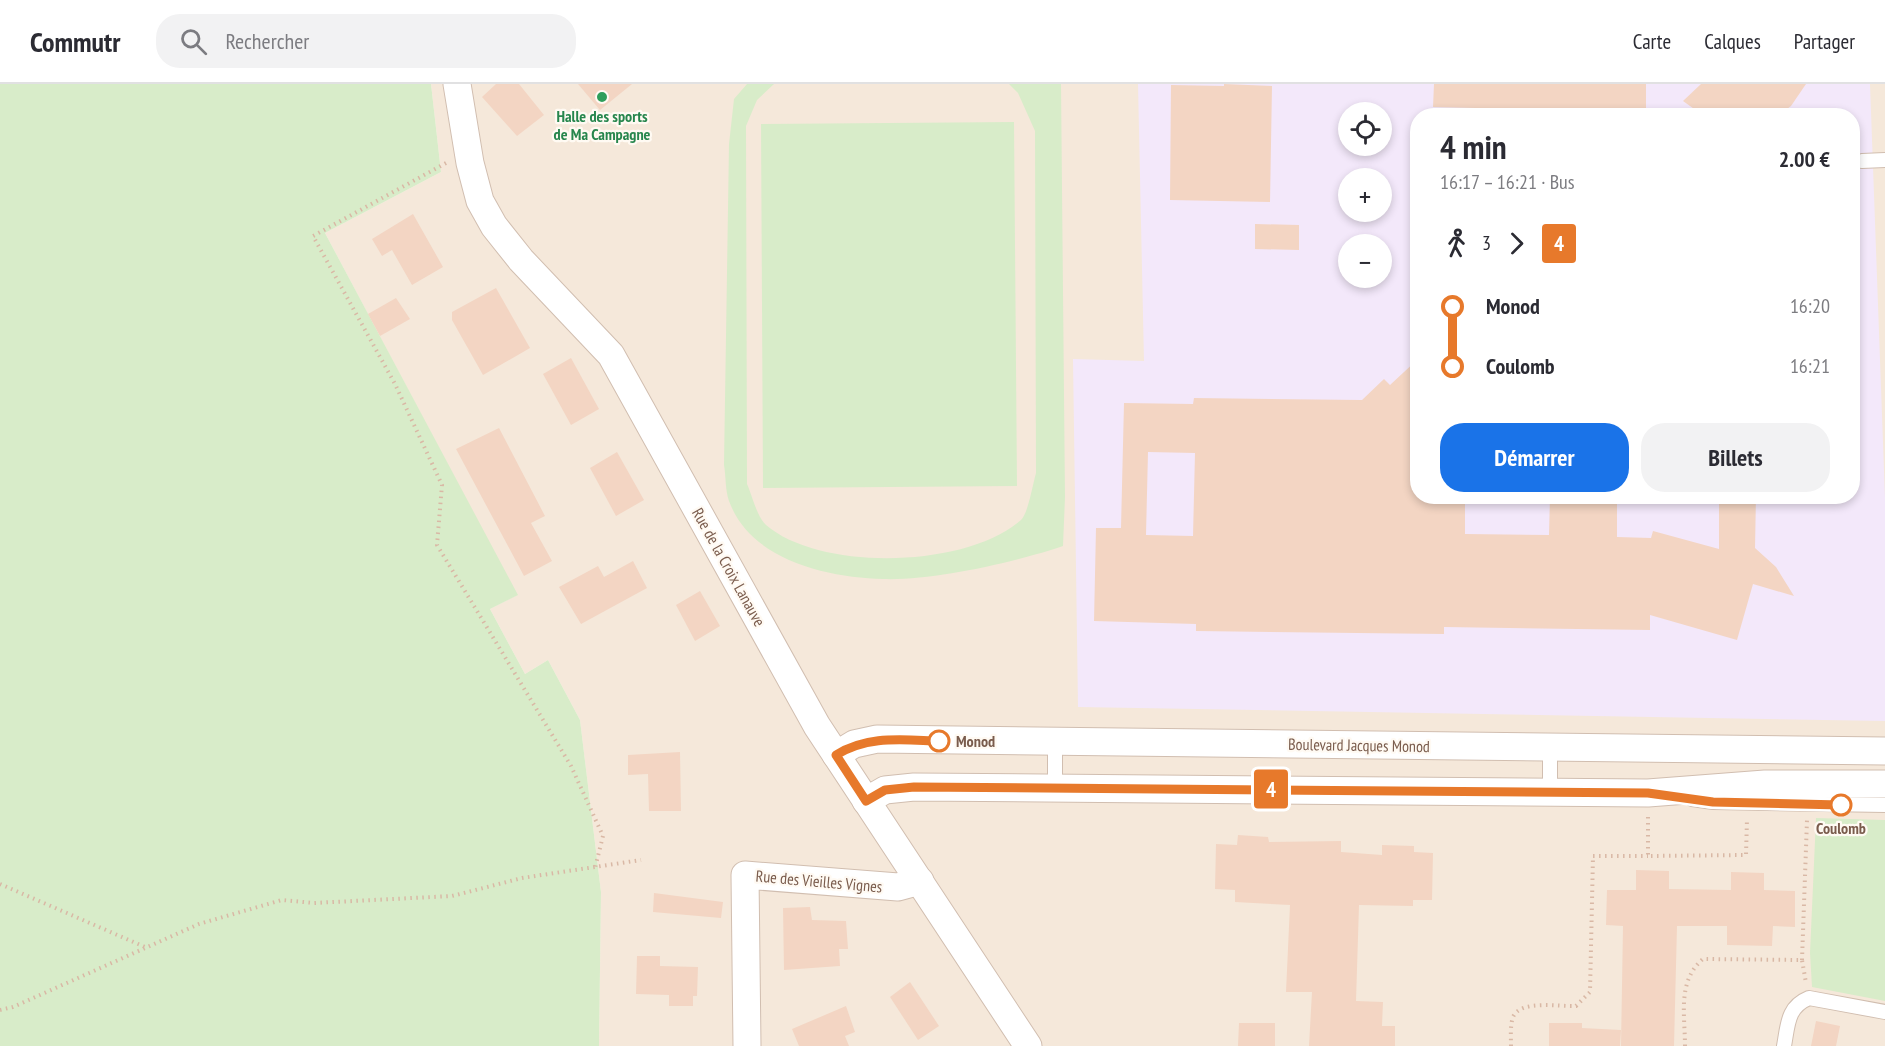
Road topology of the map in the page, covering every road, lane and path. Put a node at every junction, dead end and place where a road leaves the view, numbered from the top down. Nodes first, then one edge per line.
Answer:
1 (457, 84) edge
2 (468, 151) junction
3 (1885, 159) edge
4 (1862, 161) dead end
5 (1055, 741) junction
6 (1550, 747) junction
7 (1885, 751) edge
8 (836, 755) junction
9 (1885, 784) edge
10 (1055, 787) junction
11 (1550, 793) junction
12 (1648, 793) junction
13 (866, 801) junction
14 (1747, 803) junction
15 (1808, 805) junction
16 (1885, 805) edge
17 (1648, 856) junction
18 (641, 860) dead end
19 (596, 868) junction
20 (920, 881) junction
21 (0, 884) edge
22 (146, 948) junction
23 (1802, 960) junction
24 (1809, 998) junction
25 (0, 1010) edge
26 (1885, 1012) edge
27 (747, 1046) edge
28 (1028, 1046) edge
29 (1511, 1046) edge
30 (1685, 1046) edge
31 (1784, 1046) edge

1 - 2 street, Rue de la Croix Lanauve
2 - 8 street, Rue de la Croix Lanauve
2 - 19 path
3 - 4 lane
5 - 6 street, Boulevard Jacques Monod
5 - 8 street, Boulevard Jacques Monod
5 - 10 lane
6 - 7 street, Boulevard Jacques Monod
6 - 11 lane
8 - 13 street, Rue de la Croix Lanauve
9 - 12 street
10 - 11 street
10 - 13 street
11 - 12 street
12 - 14 lane
12 - 17 path
13 - 20 street, Rue de la Croix Lanauve
14 - 15 lane
14 - 17 path
15 - 16 lane
15 - 23 path
17 - 29 path
18 - 19 path
19 - 22 path
20 - 27 street, Rue des Vieilles Vignes
20 - 28 street, Rue de la Croix Lanauve
21 - 22 path
22 - 25 path
23 - 24 path
23 - 30 path
24 - 26 lane
24 - 31 lane

